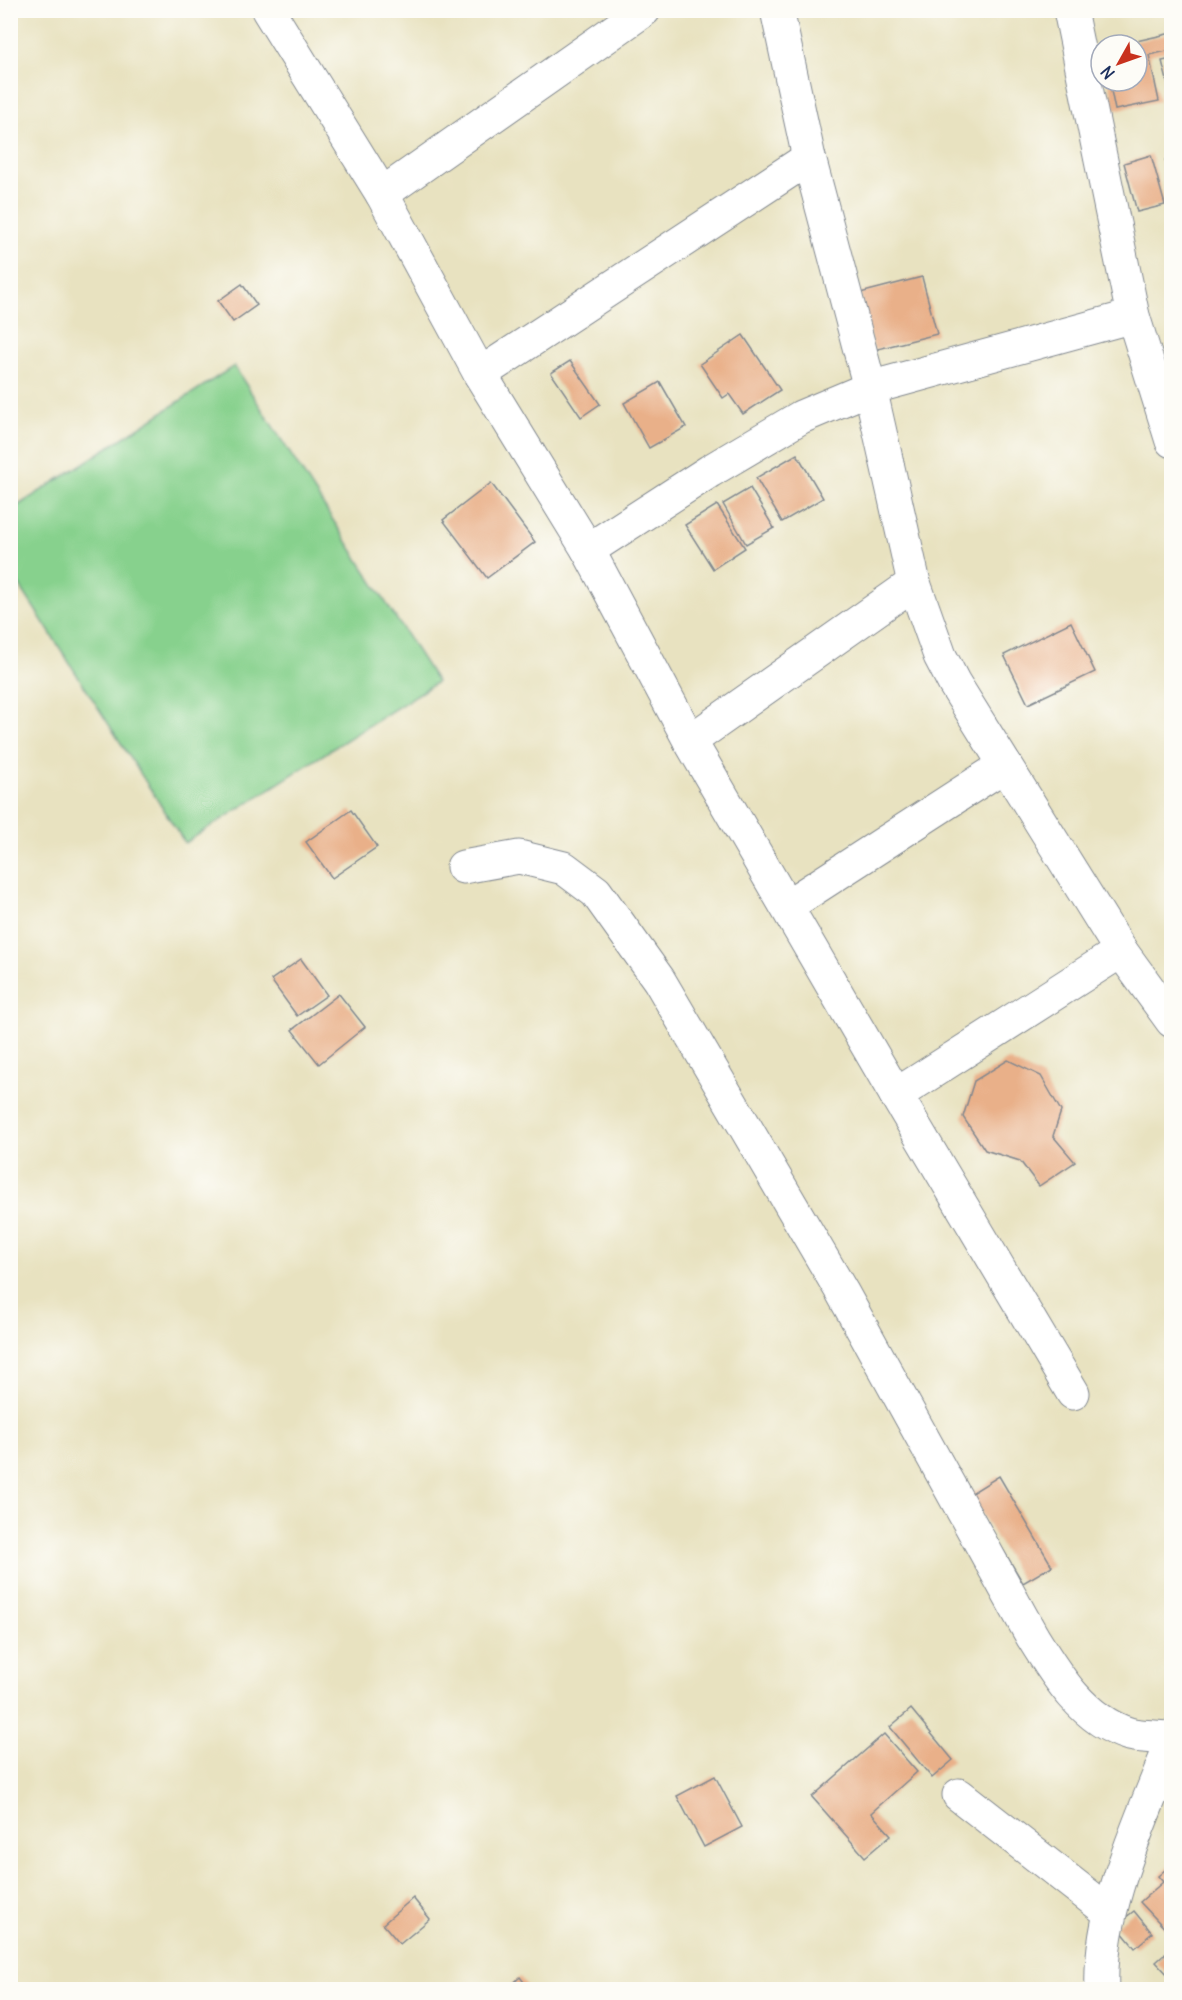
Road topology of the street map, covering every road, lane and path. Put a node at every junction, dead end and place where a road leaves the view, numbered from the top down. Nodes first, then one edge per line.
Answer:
1 (644, 10) edge
2 (777, 10) edge
3 (1070, 10) edge
4 (282, 16) edge
5 (809, 158) junction
6 (382, 194) junction
7 (1132, 316) junction
8 (480, 374) junction
9 (870, 388) junction
10 (1172, 441) edge
11 (588, 550) junction
12 (914, 583) junction
13 (690, 741) junction
14 (1005, 765) junction
15 (463, 867) dead end
16 (787, 906) junction
17 (1121, 951) junction
18 (1172, 1022) edge
19 (896, 1095) junction
20 (1073, 1393) dead end
21 (1172, 1740) edge
22 (959, 1795) dead end
23 (1109, 1912) junction
24 (1102, 1989) edge

1 - 6 street
2 - 5 street
3 - 7 street
4 - 6 street
5 - 8 street
5 - 9 street
6 - 8 street
7 - 9 street
7 - 10 street
8 - 11 street
9 - 11 street
9 - 12 street
11 - 13 street
12 - 13 street
12 - 14 street
13 - 16 street
14 - 16 street
14 - 17 street
15 - 21 street
16 - 19 street
17 - 18 street
17 - 19 street
19 - 20 street
21 - 23 street
22 - 23 street
23 - 24 street

